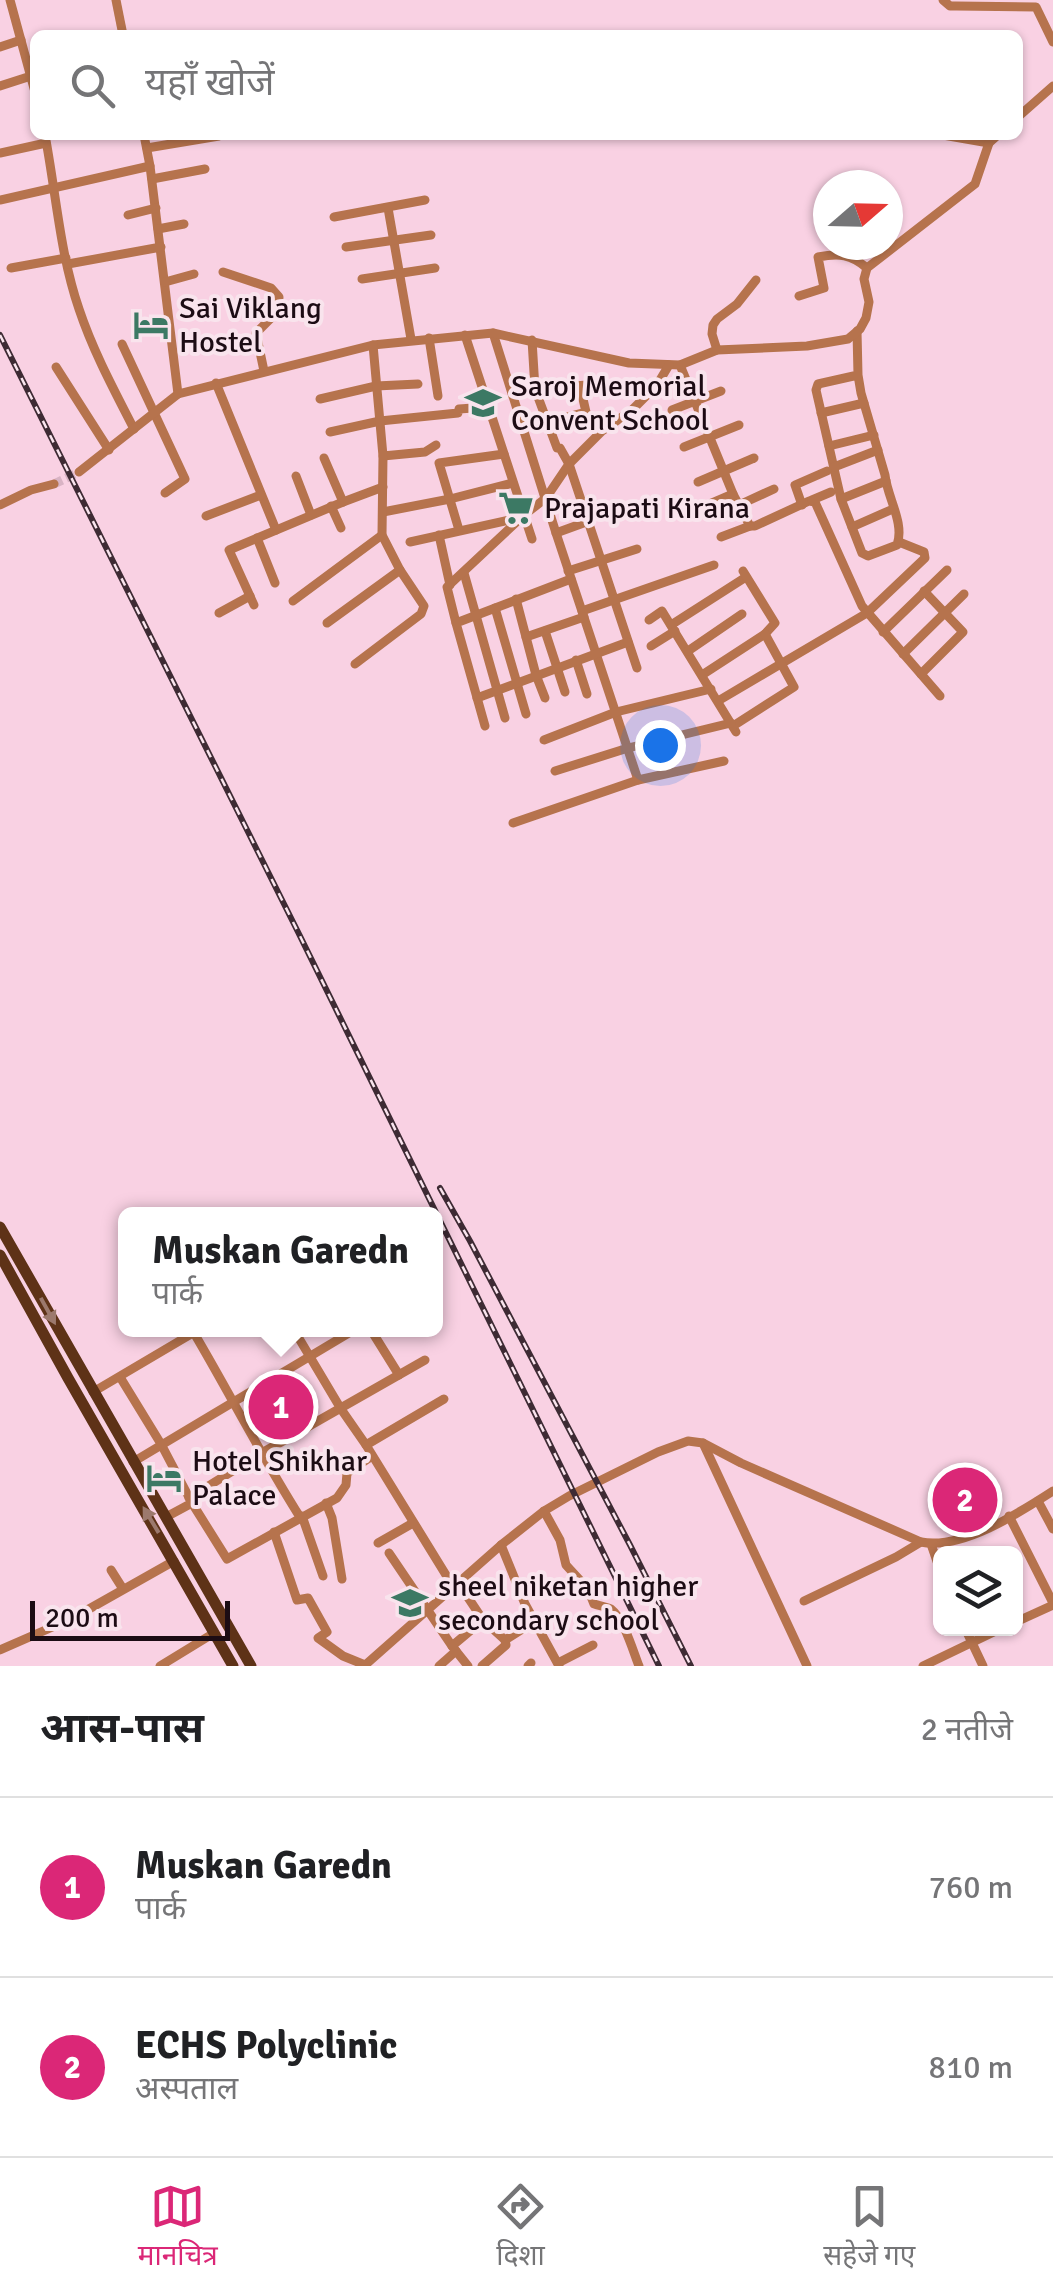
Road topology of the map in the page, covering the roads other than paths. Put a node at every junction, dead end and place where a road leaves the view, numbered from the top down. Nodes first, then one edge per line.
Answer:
1 (116, 0) edge
2 (943, 0) edge
3 (11, 4) edge
4 (0, 12) edge
5 (122, 30) edge
6 (20, 40) junction
7 (1053, 42) edge
8 (0, 47) edge
9 (30, 73) edge
10 (30, 76) edge
11 (0, 86) edge
12 (1053, 86) edge
13 (1023, 113) edge
14 (42, 140) edge
15 (45, 140) edge
16 (145, 140) edge
17 (195, 140) edge
18 (994, 140) edge
19 (147, 148) junction
20 (0, 153) edge
21 (150, 166) junction
22 (205, 169) dead end
23 (152, 180) junction
24 (55, 188) junction
25 (0, 200) edge
26 (425, 200) dead end
27 (156, 208) junction
28 (388, 208) junction
29 (128, 215) dead end
30 (334, 217) dead end
31 (184, 224) dead end
32 (158, 228) junction
33 (430, 235) dead end
34 (393, 240) junction
35 (161, 247) junction
36 (346, 247) dead end
37 (67, 261) junction
38 (11, 268) dead end
39 (435, 268) dead end
40 (867, 268) junction
41 (223, 272) dead end
42 (399, 273) junction
43 (194, 274) dead end
44 (362, 279) dead end
45 (756, 280) dead end
46 (165, 282) junction
47 (799, 296) dead end
48 (857, 331) junction
49 (493, 333) junction
50 (465, 335) junction
51 (429, 338) junction
52 (410, 339) junction
53 (532, 340) junction
54 (122, 344) dead end
55 (373, 344) junction
56 (716, 350) junction
57 (674, 365) junction
58 (56, 367) dead end
59 (264, 371) junction
60 (858, 376) junction
61 (216, 383) junction
62 (418, 384) dead end
63 (376, 386) junction
64 (535, 388) junction
65 (721, 391) dead end
66 (178, 394) junction
67 (438, 396) dead end
68 (320, 399) dead end
69 (695, 401) junction
70 (864, 403) junction
71 (488, 406) junction
72 (672, 410) dead end
73 (822, 413) junction
74 (155, 414) junction
75 (380, 421) junction
76 (548, 422) junction
77 (739, 424) dead end
78 (134, 429) junction
79 (330, 432) dead end
80 (874, 435) junction
81 (710, 437) junction
82 (436, 446) dead end
83 (829, 446) junction
84 (684, 447) dead end
85 (108, 450) junction
86 (878, 450) junction
87 (504, 454) junction
88 (383, 456) junction
89 (324, 458) dead end
90 (754, 458) dead end
91 (569, 464) junction
92 (830, 469) junction
93 (724, 471) junction
94 (79, 472) tunnel mouth
95 (296, 476) dead end
96 (886, 481) junction
97 (698, 482) dead end
98 (514, 483) junction
99 (54, 484) tunnel mouth
100 (383, 487) junction
101 (774, 489) dead end
102 (831, 492) dead end
103 (164, 493) dead end
104 (733, 494) junction
105 (261, 496) junction
106 (546, 498) junction
107 (842, 498) junction
108 (450, 499) junction
109 (343, 502) junction
110 (807, 502) junction
111 (712, 503) dead end
112 (739, 504) junction
113 (0, 505) edge
114 (332, 506) junction
115 (893, 509) junction
116 (384, 512) junction
117 (311, 515) junction
118 (206, 516) dead end
119 (523, 516) junction
120 (589, 521) junction
121 (750, 526) junction
122 (852, 526) junction
123 (341, 528) dead end
124 (276, 530) junction
125 (459, 530) junction
126 (556, 533) junction
127 (382, 535) junction
128 (438, 535) junction
129 (721, 537) dead end
130 (257, 538) junction
131 (532, 539) dead end
132 (410, 542) dead end
133 (899, 542) junction
134 (636, 549) dead end
135 (602, 561) junction
136 (714, 566) dead end
137 (400, 570) junction
138 (947, 570) dead end
139 (464, 573) junction
140 (570, 575) junction
141 (275, 583) dead end
142 (450, 584) junction
143 (924, 592) junction
144 (964, 594) dead end
145 (516, 599) junction
146 (293, 600) dead end
147 (614, 600) junction
148 (496, 608) junction
149 (945, 612) junction
150 (219, 613) dead end
151 (867, 613) junction
152 (583, 614) junction
153 (742, 614) dead end
154 (476, 615) junction
155 (649, 620) dead end
156 (327, 622) dead end
157 (456, 622) junction
158 (673, 628) junction
159 (545, 631) junction
160 (883, 632) junction
161 (764, 634) junction
162 (526, 637) junction
163 (628, 642) junction
164 (650, 646) dead end
165 (688, 651) junction
166 (596, 652) junction
167 (903, 654) junction
168 (576, 660) junction
169 (782, 663) junction
170 (355, 664) dead end
171 (557, 667) junction
172 (637, 668) dead end
173 (920, 674) junction
174 (536, 675) junction
175 (702, 675) junction
176 (517, 682) junction
177 (711, 689) junction
178 (496, 690) junction
179 (566, 692) dead end
180 (587, 694) dead end
181 (940, 696) dead end
182 (477, 698) junction
183 (545, 698) dead end
184 (718, 701) junction
185 (616, 712) junction
186 (526, 714) dead end
187 (505, 718) dead end
188 (485, 726) dead end
189 (733, 727) junction
190 (544, 740) dead end
191 (628, 748) junction
192 (724, 761) dead end
193 (554, 771) dead end
194 (638, 780) junction
195 (513, 823) dead end
196 (0, 1226) edge
197 (0, 1255) edge
198 (186, 1337) edge
199 (199, 1337) edge
200 (298, 1337) edge
201 (341, 1337) edge
202 (375, 1337) edge
203 (308, 1355) junction
204 (426, 1360) dead end
205 (398, 1376) junction
206 (120, 1377) junction
207 (94, 1392) junction
208 (444, 1399) dead end
209 (234, 1400) junction
210 (341, 1409) junction
211 (703, 1443) junction
212 (161, 1444) junction
213 (366, 1445) junction
214 (260, 1454) junction
215 (372, 1456) junction
216 (133, 1462) junction
217 (1053, 1491) edge
218 (191, 1500) junction
219 (1038, 1501) junction
220 (326, 1503) junction
221 (544, 1510) junction
222 (301, 1516) junction
223 (1009, 1516) junction
224 (166, 1517) junction
225 (413, 1523) junction
226 (1053, 1529) edge
227 (274, 1532) junction
228 (926, 1542) junction
229 (378, 1543) dead end
230 (502, 1545) junction
231 (389, 1553) dead end
232 (933, 1556) edge
233 (174, 1561) junction
234 (111, 1570) dead end
235 (323, 1576) dead end
236 (342, 1579) dead end
237 (457, 1586) junction
238 (122, 1589) junction
239 (804, 1601) dead end
240 (525, 1604) junction
241 (1053, 1604) edge
242 (428, 1610) junction
243 (512, 1610) dead end
244 (1023, 1619) edge
245 (483, 1620) junction
246 (522, 1630) dead end
247 (214, 1633) junction
248 (968, 1636) edge
249 (985, 1636) edge
250 (504, 1640) junction
251 (971, 1643) junction
252 (593, 1645) dead end
253 (454, 1649) junction
254 (0, 1650) edge
255 (558, 1665) edge
256 (160, 1666) edge
257 (234, 1666) edge
258 (251, 1666) edge
259 (365, 1666) edge
260 (439, 1666) edge
261 (468, 1666) edge
262 (482, 1666) edge
263 (639, 1666) edge
264 (807, 1666) edge
265 (922, 1666) edge
266 (983, 1666) edge

1 - 5 street
2 - 7 street
3 - 4 street
3 - 6 street
6 - 8 street
6 - 9 street
10 - 11 street
12 - 13 street
14 - 20 street
15 - 24 street
16 - 19 street
17 - 19 street
18 - 40 street
19 - 21 street
21 - 23 street
21 - 24 street
22 - 23 street
23 - 27 street
24 - 25 street
24 - 37 street
26 - 28 street
27 - 29 street
27 - 32 street
28 - 30 street
28 - 34 street
31 - 32 street
32 - 35 street
33 - 34 street
34 - 36 street
34 - 42 street
35 - 37 street
35 - 46 street
37 - 38 street
37 - 78 street
39 - 42 street
40 - 47 street
40 - 48 street
41 - 59 street
42 - 44 street
42 - 52 street
43 - 46 street
45 - 56 street
46 - 66 street
48 - 56 street
48 - 60 street
49 - 50 street
49 - 53 street
49 - 106 street
50 - 51 street
50 - 71 street
51 - 52 street
51 - 67 street
52 - 55 street
53 - 57 street
53 - 64 street
54 - 74 street
55 - 59 street
55 - 63 street
56 - 57 street
57 - 69 street
57 - 91 street
58 - 85 street
59 - 61 street
60 - 70 street
60 - 73 street
61 - 66 street
61 - 105 street
62 - 63 street
63 - 68 street
63 - 75 street
64 - 76 street
64 - 76 street
65 - 69 street
66 - 74 street
69 - 72 street
69 - 81 street
70 - 73 street
70 - 80 street
71 - 75 street
71 - 87 street
73 - 83 street
74 - 78 street
74 - 103 street
75 - 79 street
75 - 88 street
76 - 91 street
77 - 81 street
78 - 85 street
80 - 83 street
80 - 86 street
81 - 84 street
81 - 93 street
82 - 88 street
83 - 92 street
85 - 94 street
86 - 92 street
86 - 96 street
87 - 98 street
87 - 108 street
88 - 100 street
89 - 109 street
90 - 93 street
91 - 106 street
91 - 120 street
92 - 107 street
92 - 110 street
93 - 97 street
93 - 104 street
95 - 117 street
96 - 107 street
96 - 115 street
98 - 108 street
98 - 119 street
99 - 113 street
100 - 109 street
100 - 116 street
101 - 112 street
102 - 110 street
104 - 111 street
104 - 112 street
105 - 118 street
105 - 124 street
106 - 119 street
106 - 126 street
107 - 122 street
108 - 116 street
108 - 125 street
109 - 114 street
110 - 121 street
110 - 151 street
112 - 121 street
114 - 117 street
114 - 123 street
115 - 122 street
115 - 133 street
116 - 127 street
117 - 124 street
119 - 125 street
119 - 131 street
119 - 139 street
120 - 126 street
120 - 135 street
121 - 129 street
122 - 133 street
124 - 130 street
125 - 128 street
126 - 140 street
127 - 137 street
127 - 146 street
128 - 132 street
128 - 142 street
130 - 141 street
130 - 150 street
133 - 151 street
134 - 135 street
135 - 140 street
135 - 147 street
136 - 147 street
137 - 156 street
137 - 170 street
138 - 143 street
139 - 142 street
139 - 154 street
140 - 145 street
140 - 152 street
142 - 157 street
143 - 149 street
143 - 160 street
144 - 149 street
145 - 148 street
145 - 162 street
147 - 152 street
147 - 163 street
148 - 154 street
148 - 176 street
149 - 167 street
149 - 173 street
151 - 160 street
151 - 169 street
152 - 159 street
152 - 166 street
153 - 165 street
154 - 157 street
154 - 178 street
155 - 158 street
157 - 182 street
158 - 161 street
158 - 164 street
158 - 165 street
159 - 162 street
159 - 171 street
160 - 167 street
161 - 169 street
161 - 175 street
162 - 174 street
163 - 166 street
163 - 172 street
165 - 175 street
166 - 168 street
166 - 185 street
167 - 173 street
168 - 171 street
168 - 180 street
169 - 184 street
169 - 189 street
171 - 174 street
171 - 179 street
173 - 181 street
174 - 176 street
174 - 183 street
175 - 177 street
176 - 178 street
176 - 186 street
177 - 184 street
177 - 185 street
178 - 182 street
178 - 187 street
182 - 188 street
184 - 189 street
185 - 190 street
185 - 191 street
189 - 191 street
191 - 193 street
191 - 194 street
192 - 194 street
194 - 195 street
196 -> 207 main road
233 -> 197 main road
198 - 206 street
199 - 209 street
200 - 203 street
201 - 203 street
202 - 205 street
203 - 209 street
203 - 210 street
204 - 205 street
205 - 210 street
206 - 207 street
206 - 212 street
207 - 216 main road
208 - 213 street
209 - 212 street
209 - 214 street
210 - 213 street
210 - 214 street
211 - 221 street
211 - 228 street
211 - 264 street
212 - 216 street
212 - 218 street
213 - 215 street
214 - 218 street
214 - 222 street
215 - 220 street
215 - 225 street
216 - 224 main road
217 - 219 street
218 - 224 street
218 - 227 street
219 - 223 street
219 - 226 street
220 - 222 street
220 - 236 street
221 - 230 street
221 - 263 street
222 - 227 street
222 - 235 street
223 - 228 street
223 - 241 street
224 - 258 main road
225 - 229 street
225 - 237 street
227 - 259 street
228 - 232 street
228 - 239 street
230 - 237 street
230 - 240 street
231 - 242 street
233 - 238 street
233 - 247 main road
234 - 238 street
237 - 242 street
237 - 245 street
238 - 254 street
240 - 243 street
240 - 255 street
241 - 244 street
242 - 253 street
242 - 259 street
245 - 250 street
245 - 253 street
246 - 250 street
247 - 256 street
247 - 257 main road
248 - 251 street
249 - 251 street
250 - 262 street
251 - 265 street
251 - 266 street
252 - 255 street
253 - 260 street
253 - 261 street

